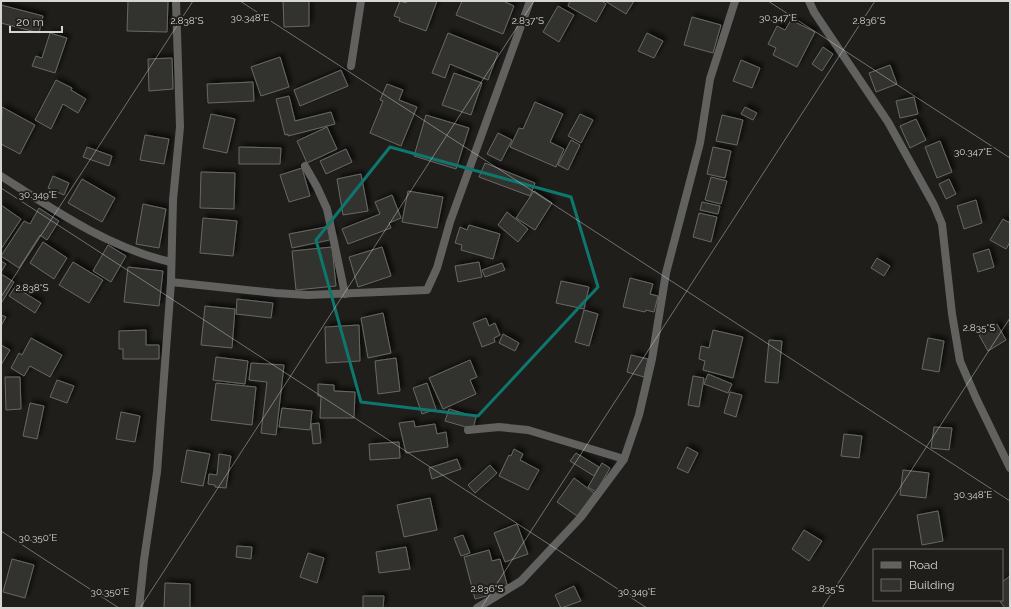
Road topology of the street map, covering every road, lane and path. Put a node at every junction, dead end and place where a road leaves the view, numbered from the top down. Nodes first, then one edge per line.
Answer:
1 (176, 1) edge
2 (361, 1) edge
3 (530, 1) edge
4 (735, 1) edge
5 (809, 1) edge
6 (351, 66) dead end
7 (305, 166) dead end
8 (1, 176) edge
9 (171, 262) junction
10 (171, 282) junction
11 (345, 294) junction
12 (468, 430) dead end
13 (624, 459) junction
14 (1010, 468) edge
15 (139, 608) edge
16 (477, 608) edge

1 - 9 street
2 - 6 street
3 - 11 street
4 - 13 street
5 - 14 street
7 - 11 street
8 - 9 street
9 - 10 street
10 - 11 street
10 - 15 street
12 - 13 street
13 - 16 street

